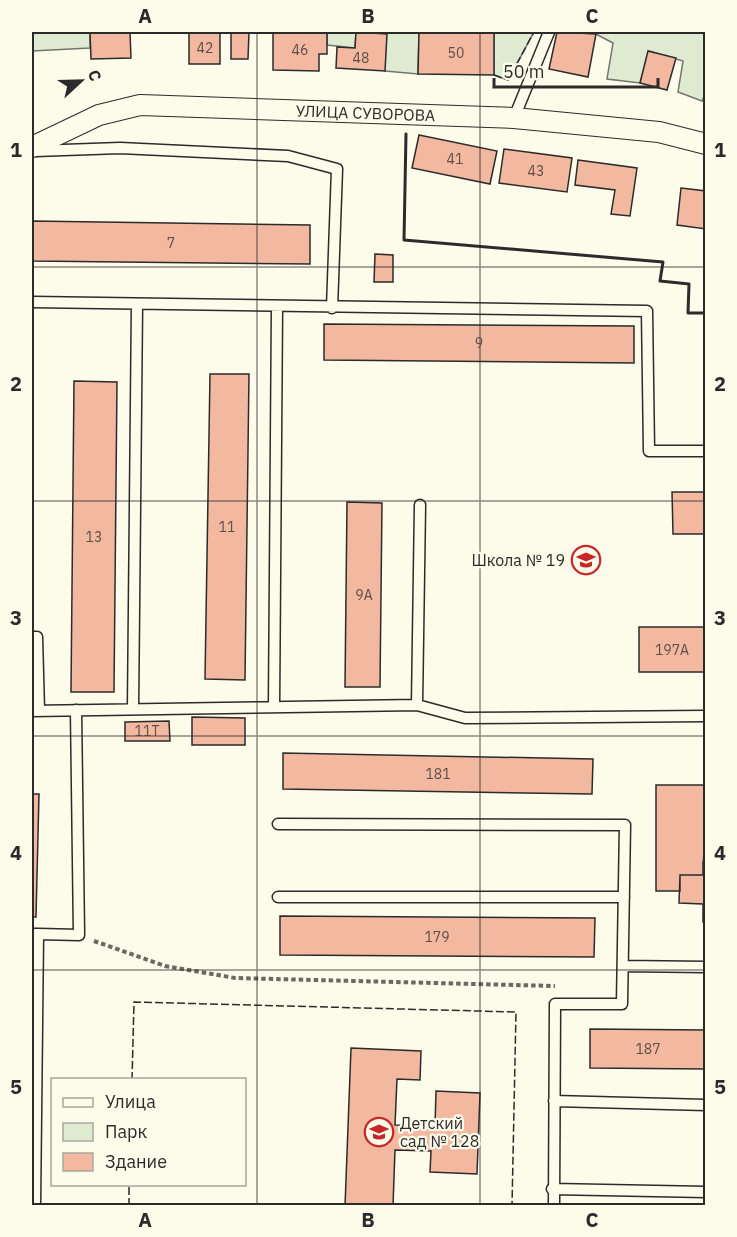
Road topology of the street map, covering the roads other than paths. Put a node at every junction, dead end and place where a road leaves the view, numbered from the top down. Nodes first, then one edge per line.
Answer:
1 (549, 32) edge
2 (514, 118) junction
3 (705, 144) edge
4 (32, 149) edge
5 (32, 302) edge
6 (137, 304) junction
7 (277, 307) junction
8 (332, 308) junction
9 (705, 451) edge
10 (420, 505) dead end
11 (32, 637) edge
12 (417, 705) junction
13 (274, 707) junction
14 (133, 709) junction
15 (76, 710) junction
16 (35, 711) edge
17 (705, 716) edge
18 (278, 824) dead end
19 (278, 897) dead end
20 (624, 897) junction
21 (35, 934) edge
22 (623, 966) junction
23 (705, 967) edge
24 (554, 1101) junction
25 (705, 1105) edge
26 (552, 1189) junction
27 (705, 1192) edge
28 (35, 1206) edge
29 (554, 1206) edge

1 - 2 lane
2 - 3 street, УЛИЦА СУВОРОВА
2 - 4 street, УЛИЦА СУВОРОВА
4 - 8 lane
5 - 6 lane
6 - 7 lane
6 - 14 lane
7 - 8 lane
7 - 13 lane
8 - 9 lane
10 - 12 lane
11 - 16 lane
12 - 13 lane
12 - 17 lane
13 - 14 lane
14 - 15 lane
15 - 16 lane
15 - 21 lane
18 - 20 lane
19 - 20 lane
20 - 22 lane
21 - 28 lane
22 - 23 lane
22 - 24 lane
24 - 25 lane
24 - 26 lane
26 - 27 lane
26 - 29 lane

